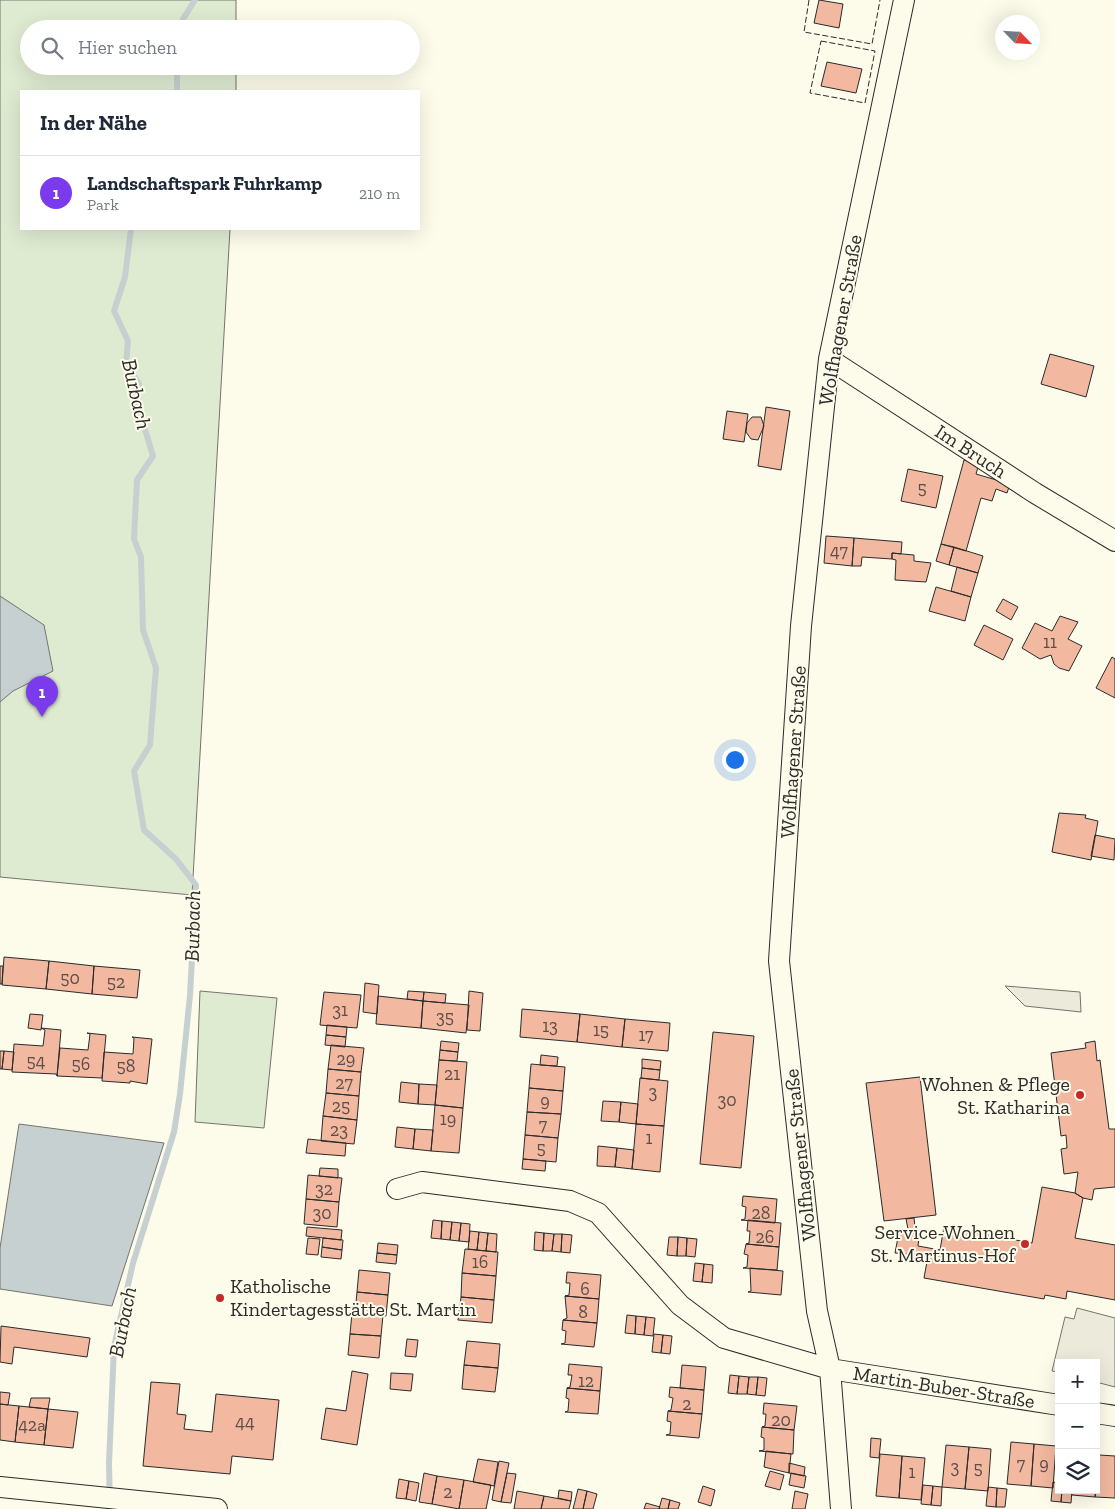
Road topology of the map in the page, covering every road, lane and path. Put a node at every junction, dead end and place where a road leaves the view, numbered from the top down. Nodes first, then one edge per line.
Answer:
1 (904, 0) edge
2 (829, 359) junction
3 (1115, 542) edge
4 (397, 1189) dead end
5 (830, 1369) junction
6 (1055, 1404) edge
7 (1100, 1413) edge
8 (1115, 1416) edge
9 (0, 1487) edge
10 (217, 1509) edge
11 (841, 1509) edge

1 - 2 street, Wolfhagener Straße
2 - 3 street, Im Bruch
2 - 5 street, Wolfhagener Straße
4 - 5 street, Martin-Buber-Straße
5 - 6 street, Martin-Buber-Straße
5 - 11 street, Wolfhagener Straße
7 - 8 street
9 - 10 street

